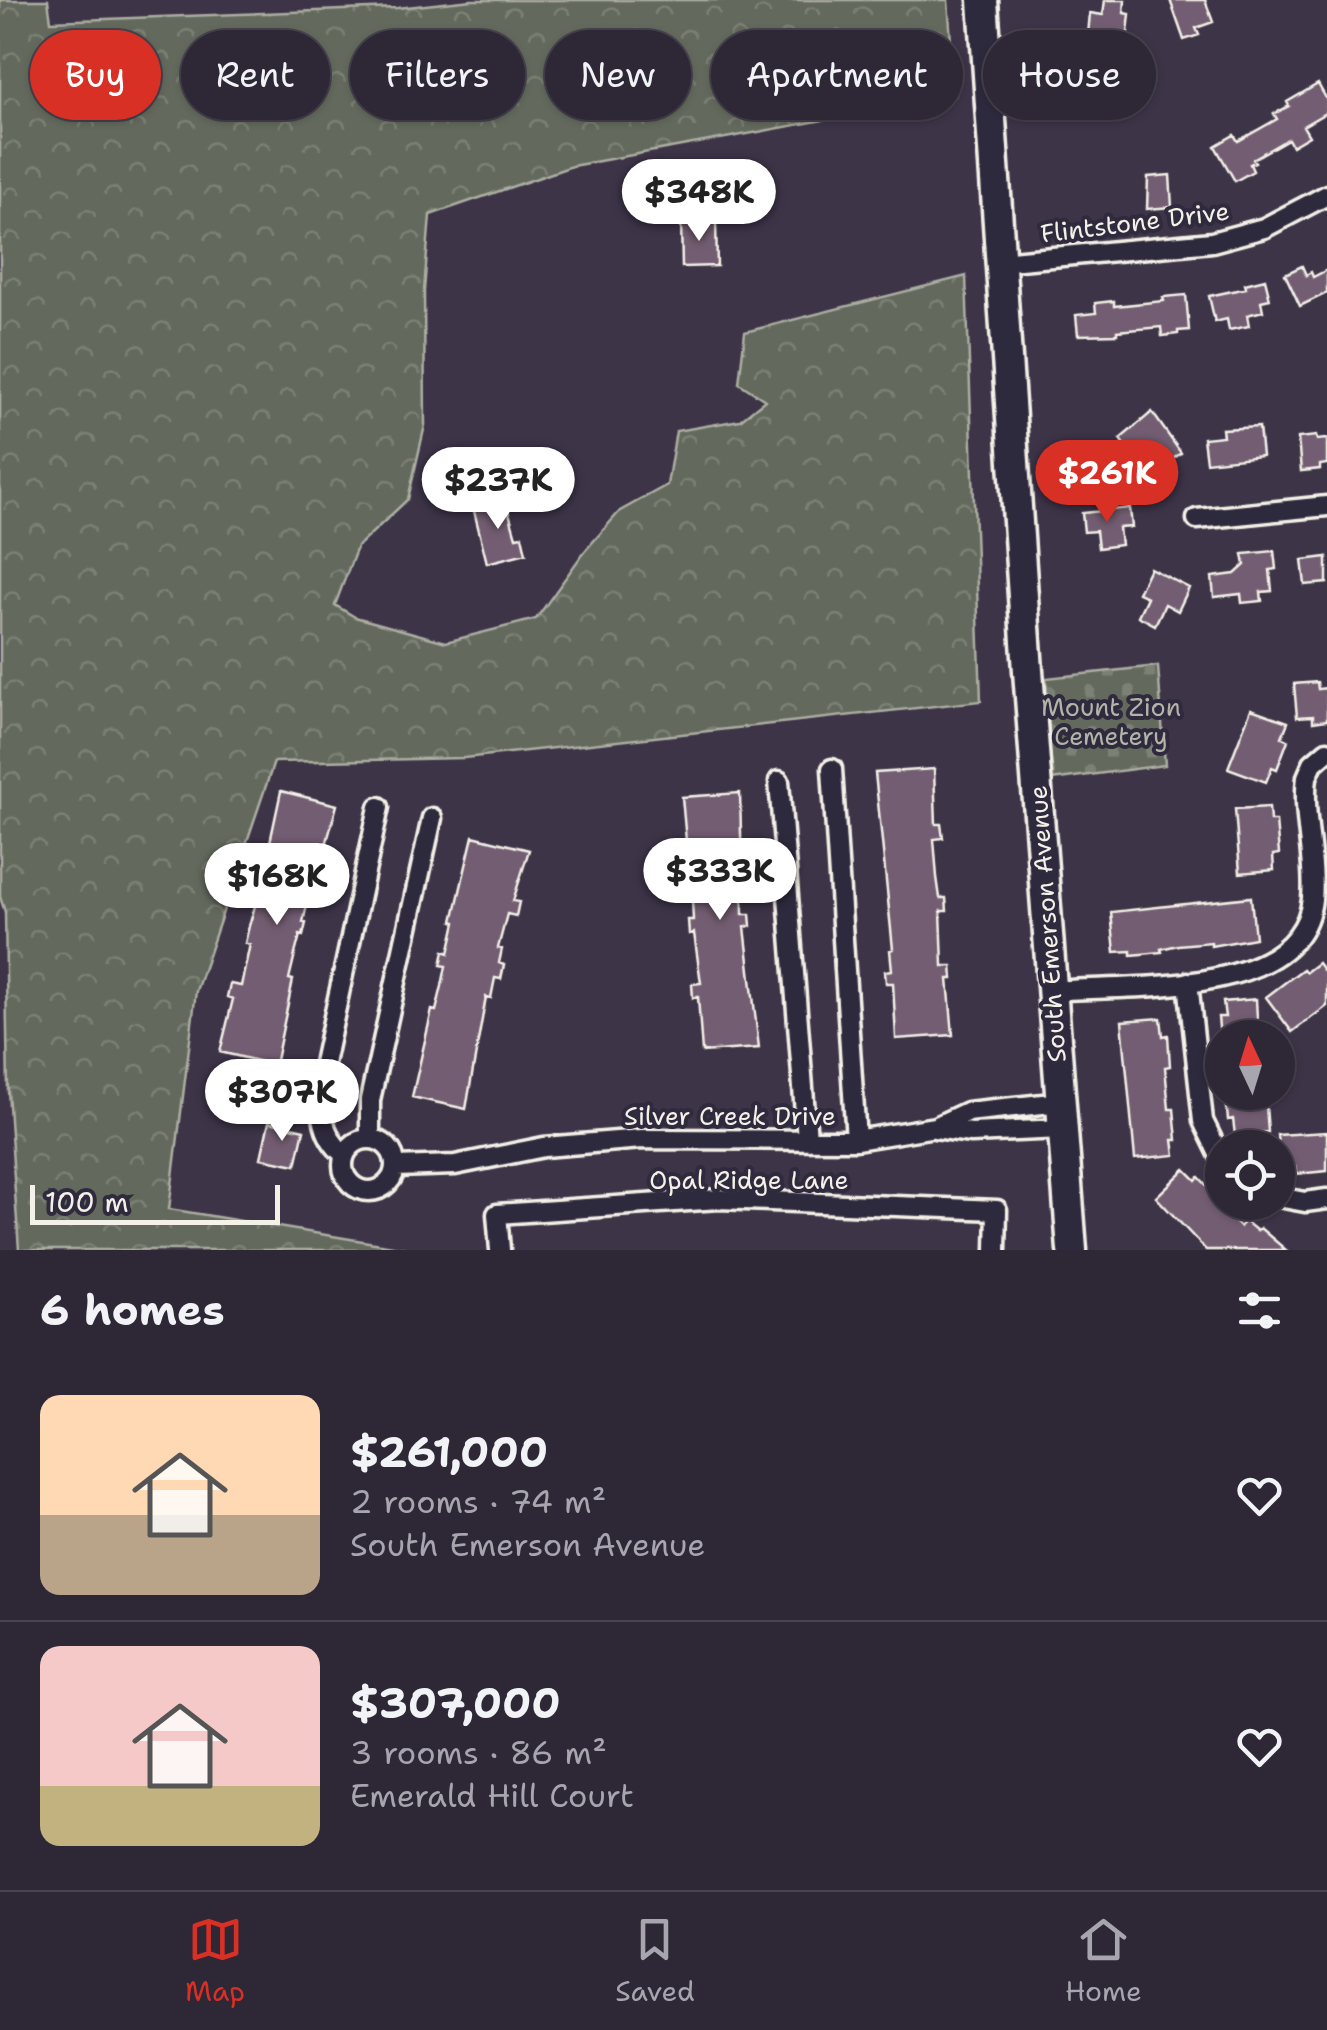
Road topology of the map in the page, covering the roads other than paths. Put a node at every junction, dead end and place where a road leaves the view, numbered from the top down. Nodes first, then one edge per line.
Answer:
1 (983, 0) edge
2 (1327, 195) edge
3 (1000, 262) junction
4 (1327, 506) edge
5 (1196, 520) dead end
6 (1327, 750) edge
7 (832, 769) dead end
8 (779, 781) dead end
9 (379, 807) dead end
10 (432, 818) dead end
11 (1188, 982) junction
12 (1052, 990) junction
13 (1062, 1116) junction
14 (935, 1128) junction
15 (1206, 1130) edge
16 (370, 1139) junction
17 (807, 1139) junction
18 (856, 1140) junction
19 (345, 1155) junction
20 (396, 1166) junction
21 (1327, 1199) edge
22 (1295, 1200) edge
23 (500, 1250) edge
24 (996, 1250) edge
25 (1072, 1250) edge

1 - 3 main road, South Emerson Avenue
2 - 3 street, Flintstone Drive
3 - 12 main road, South Emerson Avenue
4 - 5 street
6 - 11 street
7 - 18 street
8 - 17 street
9 - 19 street
10 - 16 street
11 - 12 street
11 - 15 street
12 - 13 main road, South Emerson Avenue
13 - 14 street
13 - 14 street, Silver Creek Drive
13 - 25 main road, South Emerson Avenue
14 - 18 street, Silver Creek Drive
16 - 19 street
16 - 20 street
17 - 18 street, Silver Creek Drive
17 - 20 street, Silver Creek Drive
19 - 20 street
21 - 22 street
23 - 24 street, Opal Ridge Lane

